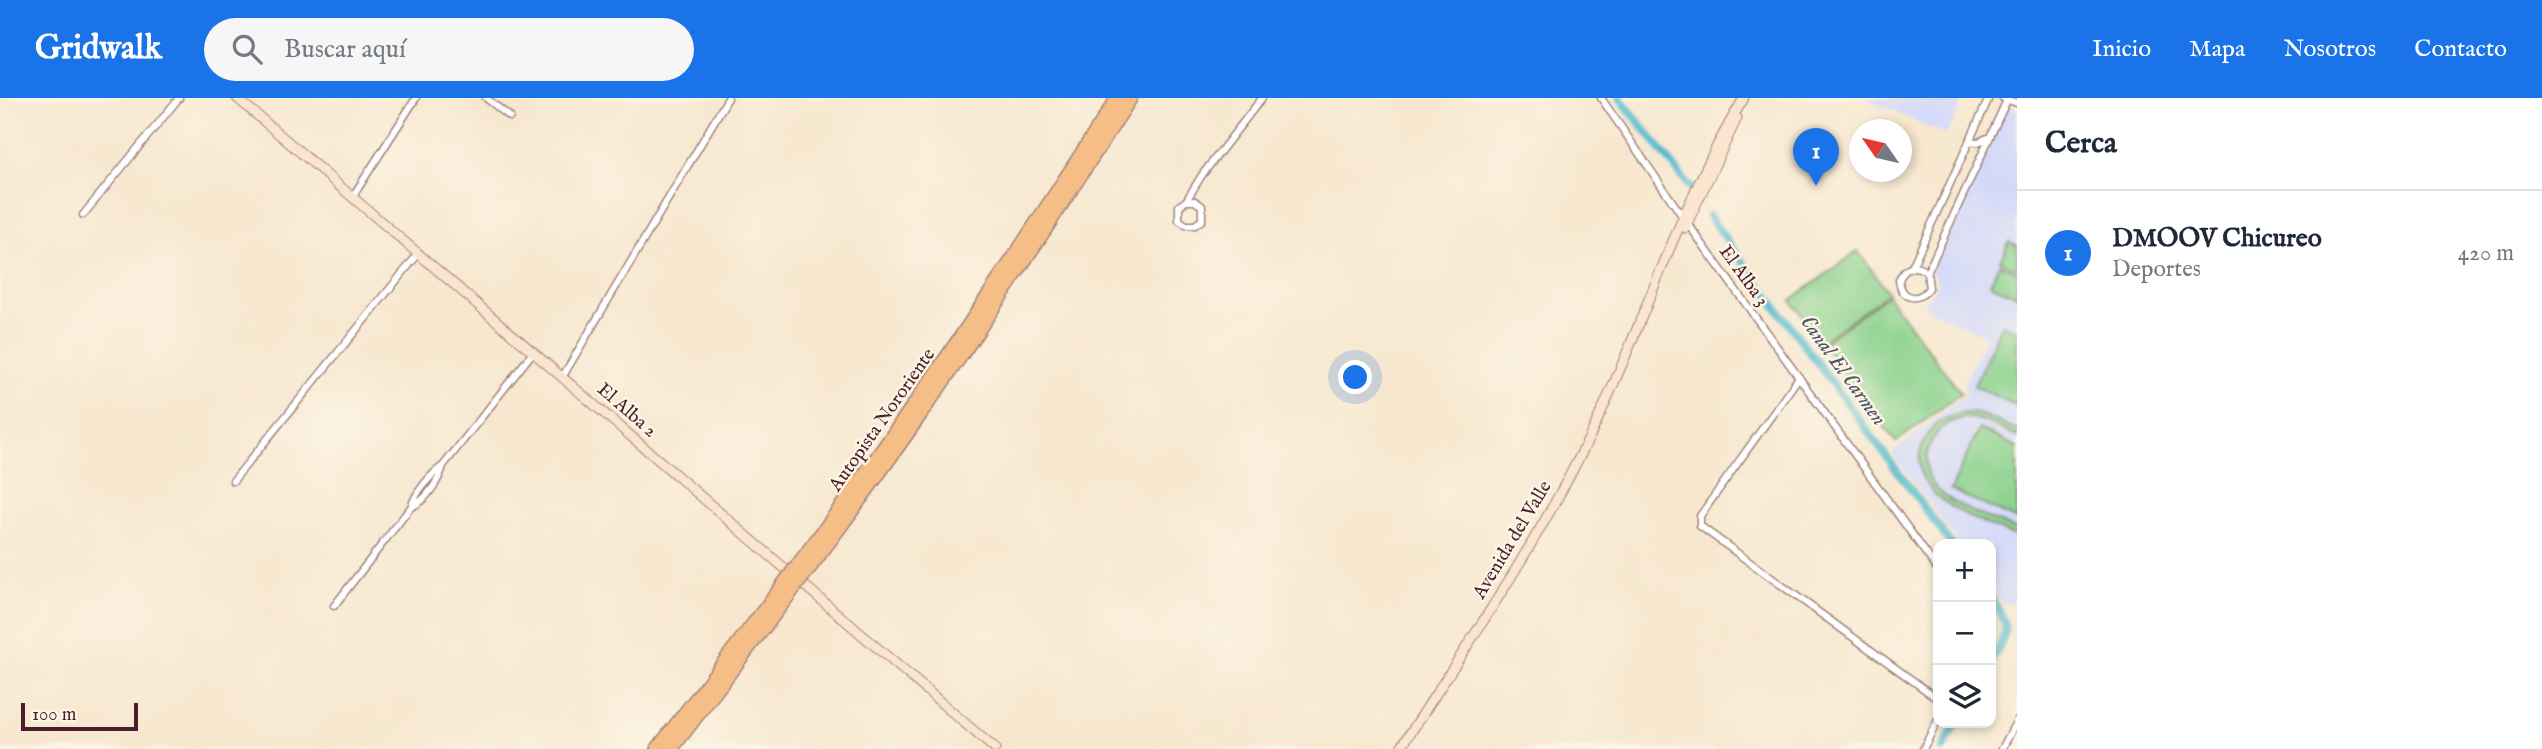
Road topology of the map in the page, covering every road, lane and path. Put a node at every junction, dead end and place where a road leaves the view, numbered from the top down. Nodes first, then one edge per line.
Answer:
1 (179, 98) edge
2 (237, 98) edge
3 (416, 98) edge
4 (486, 98) edge
5 (728, 98) edge
6 (1117, 98) edge
7 (1131, 98) edge
8 (1262, 98) edge
9 (1601, 98) edge
10 (1744, 98) edge
11 (1989, 98) edge
12 (2005, 99) edge
13 (2017, 103) edge
14 (510, 117) dead end
15 (1990, 137) junction
16 (1969, 141) junction
17 (353, 196) junction
18 (1186, 201) junction
19 (83, 215) dead end
20 (1686, 220) junction
21 (419, 253) junction
22 (1912, 267) junction
23 (1927, 273) junction
24 (534, 351) junction
25 (562, 376) junction
26 (1799, 377) junction
27 (233, 481) dead end
28 (1933, 563) edge
29 (806, 564) junction
30 (786, 591) junction
31 (334, 606) dead end
32 (1933, 695) edge
33 (2017, 720) edge
34 (1934, 728) edge
35 (657, 749) edge
36 (672, 749) edge
37 (995, 749) edge
38 (1400, 749) edge
39 (1923, 749) edge
40 (2002, 749) edge

1 - 19 street
2 - 17 street, El Alba 2
3 - 17 street
4 - 14 street
5 - 25 street
6 - 29 highway, Autopista Nororiente
7 - 29 highway, Autopista Nororiente
8 - 18 street
9 - 20 street, El Alba 3
10 - 20 street, Avenida del Valle
11 - 16 street
12 - 13 street
12 - 15 street
15 - 16 street
15 - 23 street
16 - 22 street
17 - 21 street, El Alba 2
18 - 18 street
20 - 26 street, El Alba 3
20 - 38 street, Avenida del Valle
21 - 24 street, El Alba 2
21 - 27 street
22 - 23 street
22 - 23 street
24 - 25 street, El Alba 2
24 - 31 street
25 - 37 street, El Alba 2
26 - 28 street, El Alba 3
26 - 32 street
29 - 30 highway, Autopista Nororiente, bridge
30 - 35 highway, Autopista Nororiente
30 - 36 highway, Autopista Nororiente
33 - 40 street
34 - 39 street

